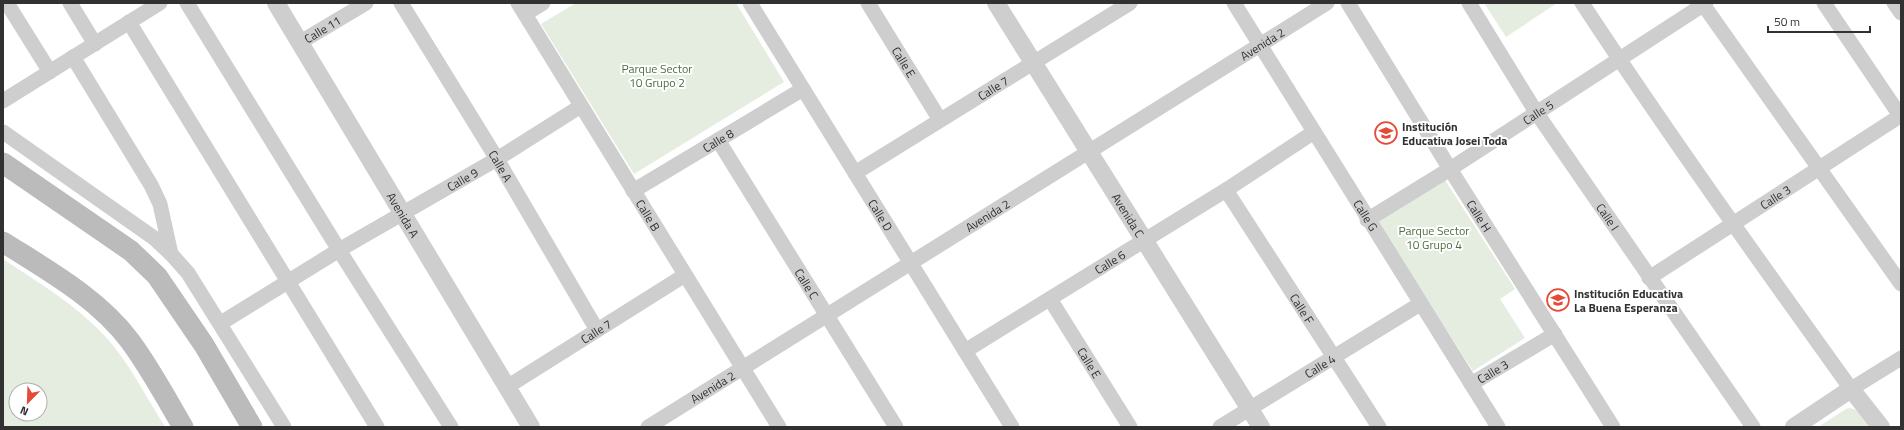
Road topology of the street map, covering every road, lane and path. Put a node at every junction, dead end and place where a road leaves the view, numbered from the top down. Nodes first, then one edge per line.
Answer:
1 (7, 3) edge
2 (70, 3) edge
3 (160, 3) edge
4 (187, 3) edge
5 (276, 3) edge
6 (366, 3) edge
7 (401, 3) edge
8 (543, 3) edge
9 (868, 3) edge
10 (996, 3) edge
11 (1130, 3) edge
12 (1234, 3) edge
13 (1327, 3) edge
14 (1348, 3) edge
15 (1469, 3) edge
16 (1582, 3) edge
17 (1824, 3) edge
18 (1894, 3) edge
19 (753, 4) edge
20 (1704, 4) edge
21 (1115, 7) edge
22 (139, 9) edge
23 (521, 9) edge
24 (1901, 13) edge
25 (129, 22) junction
26 (300, 43) junction
27 (95, 44) junction
28 (1260, 45) junction
29 (73, 57) junction
30 (1619, 59) junction
31 (1033, 63) junction
32 (50, 72) junction
33 (803, 89) junction
34 (3, 100) edge
35 (581, 106) junction
36 (1536, 112) junction
37 (1901, 117) edge
38 (940, 120) junction
39 (3, 132) edge
40 (1314, 132) junction
41 (718, 140) junction
42 (1089, 152) junction
43 (497, 159) junction
44 (3, 163) edge
45 (1450, 169) junction
46 (1820, 170) junction
47 (855, 173) junction
48 (1226, 190) junction
49 (634, 191) junction
50 (402, 213) junction
51 (1367, 220) junction
52 (1733, 223) junction
53 (1144, 240) junction
54 (3, 242) edge
55 (339, 250) junction
56 (172, 254) junction
57 (911, 263) junction
58 (685, 275) junction
59 (1649, 278) junction
60 (288, 281) junction
61 (1901, 284) edge
62 (1050, 299) junction
63 (1420, 304) junction
64 (827, 315) junction
65 (221, 323) junction
66 (597, 330) junction
67 (1555, 334) junction
68 (965, 351) junction
69 (1335, 358) junction
70 (1901, 358) edge
71 (743, 368) junction
72 (1472, 384) junction
73 (507, 387) junction
74 (1851, 389) junction
75 (1250, 409) junction
76 (183, 427) edge
77 (252, 427) edge
78 (284, 427) edge
79 (378, 427) edge
80 (451, 427) edge
81 (531, 427) edge
82 (648, 427) edge
83 (778, 427) edge
84 (896, 427) edge
85 (1012, 427) edge
86 (1130, 427) edge
87 (1220, 427) edge
88 (1261, 427) edge
89 (1379, 427) edge
90 (1498, 427) edge
91 (1613, 427) edge
92 (1753, 427) edge
93 (1794, 427) edge
94 (1881, 427) edge

1 - 32 street
2 - 27 street
3 - 22 street
4 - 55 street
5 - 26 street, Avenida A
6 - 26 street, Calle 11
7 - 43 street, Calle A
8 - 23 street
9 - 38 street, Calle E
10 - 31 street, Avenida C
11 - 21 street, Calle 7
12 - 28 street, Calle G
13 - 28 street, Avenida 2
14 - 45 street, Calle H
15 - 36 street, Calle I
16 - 30 street
17 - 37 street
18 - 24 street
19 - 33 street, Calle D
20 - 30 street, Calle 5
20 - 46 street
21 - 31 street, Calle 7
22 - 25 street
23 - 35 street, Calle B
25 - 27 street
25 - 60 street
26 - 50 street, Avenida A
27 - 29 street
28 - 40 street, Calle G
28 - 42 street, Avenida 2
29 - 32 street
29 - 56 street
30 - 36 street, Calle 5
30 - 52 street
31 - 38 street, Calle 7
31 - 42 street, Avenida C
32 - 34 street
33 - 41 street, Calle 8
33 - 47 street, Calle D
35 - 43 street, Calle 9
35 - 49 street, Calle B
36 - 45 street, Calle 5
36 - 59 street, Calle I
37 - 46 street, Calle 3
38 - 47 street, Calle 7
39 - 56 street
40 - 48 street, Calle 6
40 - 51 street, Calle G
41 - 49 street, Calle 8
41 - 64 street, Calle C
42 - 53 street, Avenida C
42 - 57 street, Avenida 2
43 - 50 street, Calle 9
43 - 66 street, Calle A
44 - 77 main road
45 - 51 street, Calle 5
45 - 67 street, Calle H
46 - 52 street, Calle 3
46 - 61 street
47 - 57 street, Calle D
48 - 53 street, Calle 6
48 - 69 street, Calle F
49 - 58 street, Calle B
50 - 55 street, Calle 9
50 - 73 street, Avenida A
51 - 63 street, Calle G
52 - 59 street, Calle 3
52 - 74 street
53 - 62 street, Calle 6
53 - 75 street, Avenida C
54 - 76 main road
55 - 60 street, Calle 9
55 - 80 street
56 - 65 street
57 - 64 street, Avenida 2
57 - 68 street, Calle D
58 - 66 street, Calle 7
58 - 71 street, Calle B
59 - 92 street, Calle I
60 - 65 street, Calle 9
60 - 79 street
62 - 68 street, Calle 6
62 - 86 street, Calle E
63 - 69 street, Calle 4
63 - 72 street, Calle G
64 - 71 street, Avenida 2
64 - 84 street, Calle C
65 - 78 street
66 - 73 street, Calle 7
67 - 72 street, Calle 3
67 - 91 street, Calle H
68 - 85 street, Calle D
69 - 75 street, Calle 4
69 - 89 street, Calle F
70 - 74 street
71 - 82 street, Avenida 2
71 - 83 street, Calle B
72 - 90 street, Calle G
73 - 81 street, Avenida A
74 - 93 street
74 - 94 street
75 - 87 street, Calle 4
75 - 88 street, Avenida C

